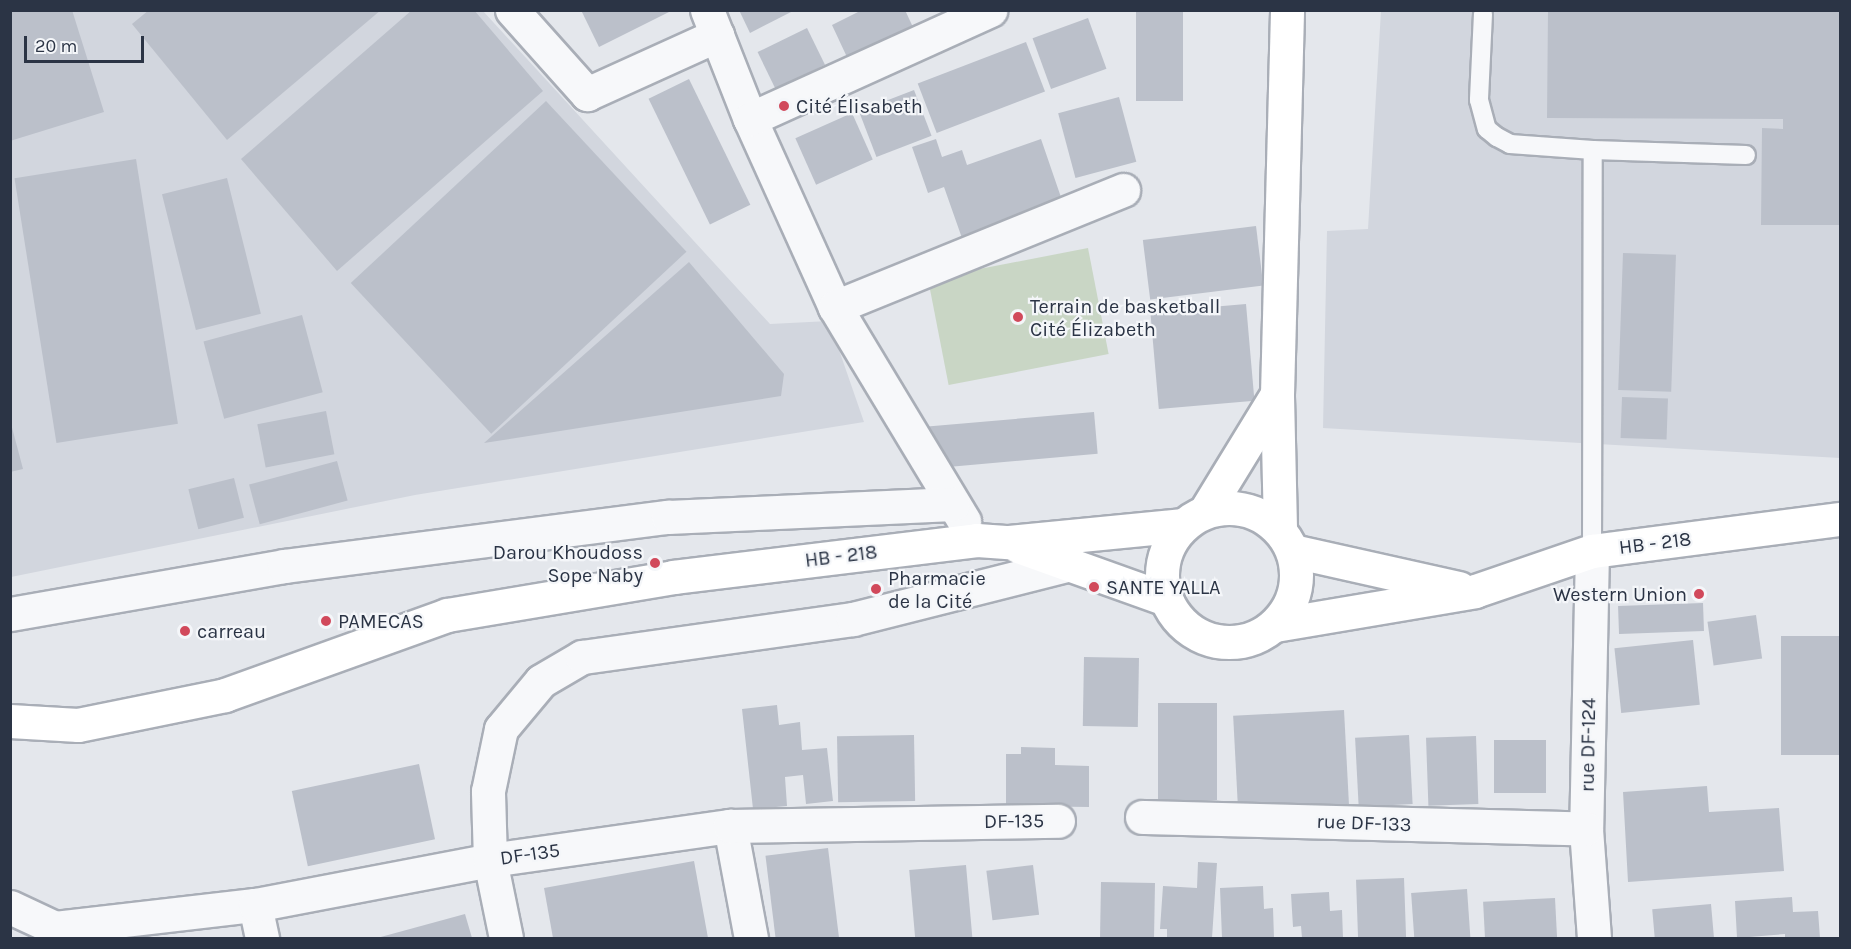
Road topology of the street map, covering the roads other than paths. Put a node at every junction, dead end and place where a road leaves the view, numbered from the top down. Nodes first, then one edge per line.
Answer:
1 (512, 10) edge
2 (990, 10) edge
3 (1287, 10) edge
4 (1483, 14) dead end
5 (942, 22) edge
6 (712, 23) edge
7 (750, 119) junction
8 (1593, 150) junction
9 (1746, 155) dead end
10 (1123, 190) dead end
11 (835, 308) junction
12 (1277, 394) junction
13 (953, 504) junction
14 (1194, 518) junction
15 (1840, 519) edge
16 (1286, 540) junction
17 (993, 541) junction
18 (1592, 551) junction
19 (1071, 564) junction
20 (1475, 591) junction
21 (1166, 599) junction
22 (10, 614) edge
23 (1275, 625) junction
24 (10, 722) edge
25 (1142, 817) dead end
26 (1058, 821) dead end
27 (730, 826) junction
28 (1586, 829) junction
29 (490, 860) junction
30 (255, 905) junction
31 (10, 907) edge
32 (56, 933) edge
33 (262, 939) edge
34 (506, 939) edge
35 (751, 939) edge
36 (1594, 939) edge

1 - 6 street
2 - 5 street
3 - 12 main road
4 - 8 lane
5 - 7 street
6 - 7 street
7 - 11 street
8 - 9 lane
8 - 18 lane
10 - 11 street
11 - 13 street
12 - 14 main road
12 - 16 main road
13 - 17 street
13 - 22 street
14 - 16 main road
14 - 17 main road, HB - 218
14 - 21 main road
15 - 18 main road, HB - 218
16 - 20 main road
16 - 23 main road
17 - 19 main road, HB - 218
17 - 24 main road, HB - 218
18 - 20 main road, HB - 218
18 - 28 street, rue DF-124
19 - 21 main road, HB - 218
19 - 29 street
20 - 23 main road, HB - 218
21 - 23 main road
25 - 28 street, rue DF-133
26 - 27 street, DF-135 / DF-135
27 - 29 street, DF-135 / DF-135
27 - 35 street
28 - 36 street, rue DF-124
29 - 30 street, DF-135 / DF-135
29 - 34 street
30 - 32 street, DF-135 / DF-135
30 - 33 street
31 - 32 street, DF-135 / DF-135

